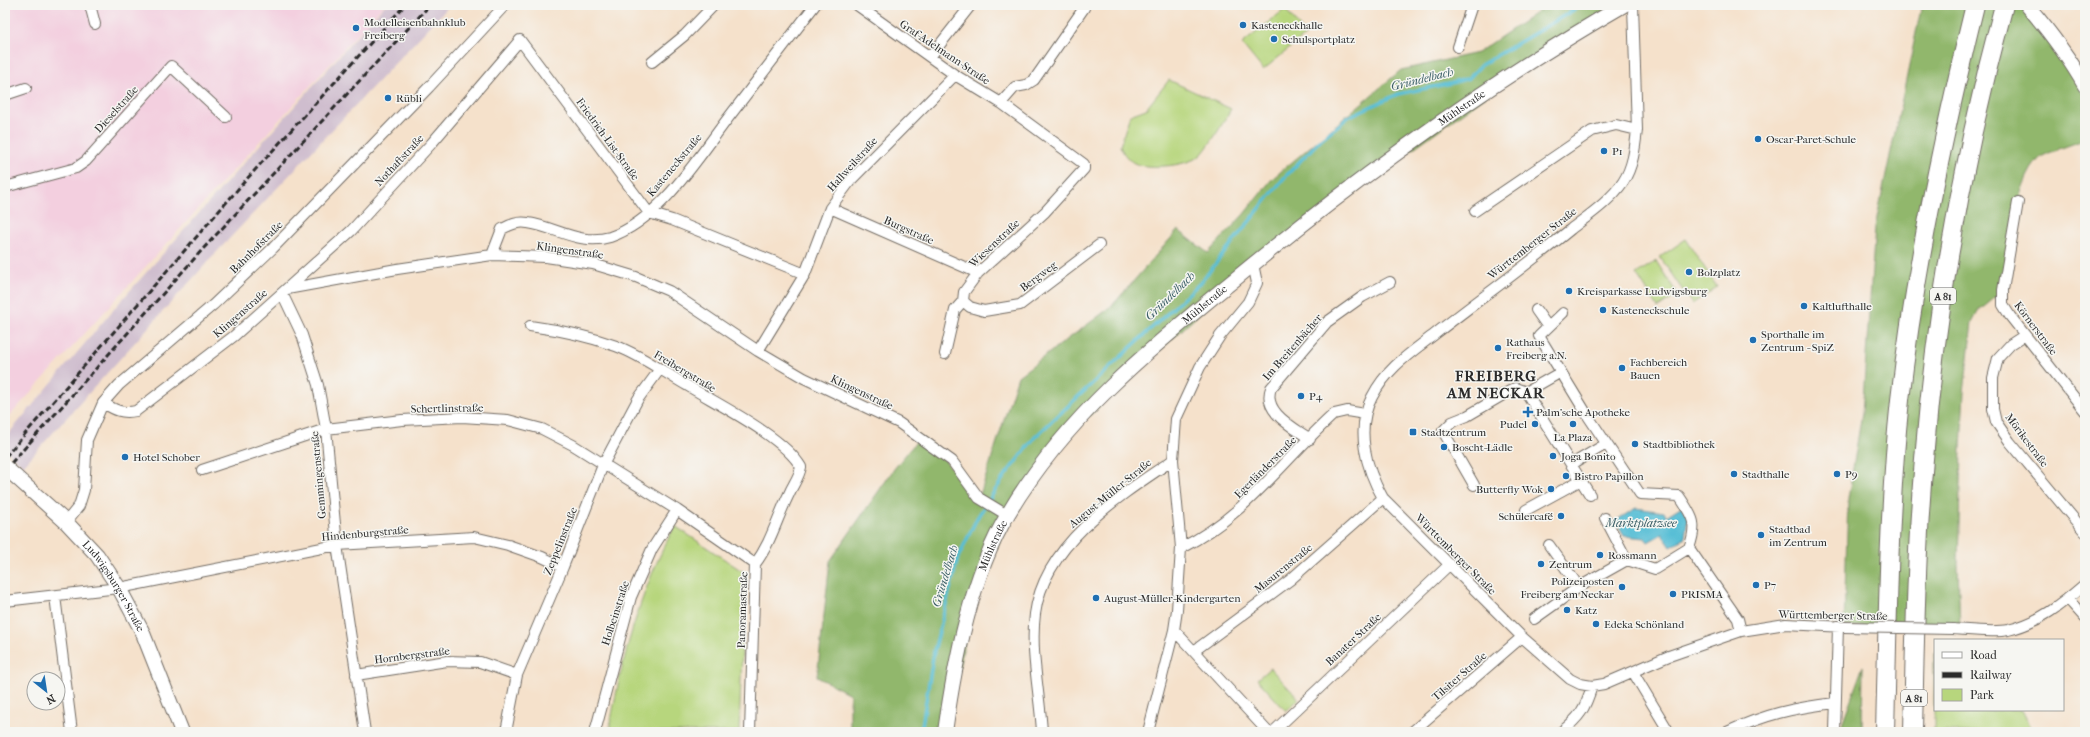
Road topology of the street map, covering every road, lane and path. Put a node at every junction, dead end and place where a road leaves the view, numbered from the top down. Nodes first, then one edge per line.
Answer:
1 (90, 5) edge
2 (505, 5) edge
3 (714, 5) edge
4 (815, 5) edge
5 (857, 5) edge
6 (971, 5) edge
7 (1472, 5) edge
8 (1624, 5) edge
9 (1634, 5) edge
10 (1975, 5) edge
11 (2027, 5) edge
12 (1084, 8) dead end
13 (2002, 9) edge
14 (95, 24) dead end
15 (520, 40) joint
16 (1458, 47) dead end
17 (930, 58) junction
18 (652, 62) dead end
19 (955, 75) junction
20 (2085, 86) edge
21 (26, 88) dead end
22 (5, 95) edge
23 (1001, 104) junction
24 (226, 117) dead end
25 (1637, 130) junction
26 (1084, 164) joint
27 (5, 187) edge
28 (2018, 202) dead end
29 (830, 208) junction
30 (1475, 211) dead end
31 (649, 213) junction
32 (1099, 245) dead end
33 (492, 255) junction
34 (1253, 264) junction
35 (978, 273) junction
36 (804, 274) junction
37 (1390, 282) dead end
38 (285, 291) junction
39 (963, 301) junction
40 (1536, 310) dead end
41 (1564, 313) dead end
42 (530, 326) dead end
43 (1548, 327) junction
44 (2025, 335) junction
45 (758, 351) junction
46 (945, 354) dead end
47 (660, 369) junction
48 (1561, 372) junction
49 (1526, 392) junction
50 (103, 403) junction
51 (2085, 411) edge
52 (1366, 414) junction
53 (326, 429) junction
54 (1310, 440) junction
55 (1606, 444) junction
56 (1173, 460) junction
57 (1572, 464) junction
58 (603, 465) junction
59 (202, 470) dead end
60 (10, 472) edge
61 (800, 476) joint
62 (1580, 480) junction
63 (1474, 485) dead end
64 (1590, 495) dead end
65 (1383, 498) junction
66 (677, 510) junction
67 (1526, 510) dead end
68 (1002, 513) junction
69 (1605, 518) dead end
70 (66, 522) junction
71 (2085, 532) edge
72 (337, 545) junction
73 (1549, 545) dead end
74 (1181, 548) junction
75 (1689, 548) junction
76 (1627, 560) junction
77 (755, 564) junction
78 (1450, 564) junction
79 (563, 567) junction
80 (2085, 584) edge
81 (1579, 587) junction
82 (119, 588) junction
83 (55, 596) junction
84 (2068, 599) junction
85 (5, 601) edge
86 (2085, 618) edge
87 (1534, 619) dead end
88 (1842, 626) junction
89 (1174, 630) junction
90 (1741, 631) junction
91 (1522, 637) junction
92 (1194, 651) junction
93 (1633, 672) junction
94 (356, 675) junction
95 (517, 675) junction
96 (1592, 686) junction
97 (1835, 703) junction
98 (72, 732) edge
99 (182, 732) edge
100 (365, 732) edge
101 (506, 732) edge
102 (595, 732) edge
103 (750, 732) edge
104 (944, 732) edge
105 (1042, 732) edge
106 (1148, 732) edge
107 (1268, 732) edge
108 (1273, 732) edge
109 (1412, 732) edge
110 (1561, 732) edge
111 (1669, 732) edge
112 (1727, 732) edge
113 (1835, 732) edge
114 (1885, 732) edge
115 (1913, 732) edge

1 - 14 street
2 - 50 street, Bahnhofstraße
3 - 18 street
4 - 31 street, Kasteneckstraße
5 - 17 street, Graf-Adelmann-Straße
6 - 17 street
7 - 16 street
8 - 34 main road, Mühlstraße
9 - 25 street, Württemberger Straße
10 - 114 highway, A 81
11 - 20 main road
12 - 23 street
13 - 115 highway, A 81
15 - 31 street, Friedrich-List-Straße
15 - 38 street, Nothaftstraße
17 - 19 street, Graf-Adelmann-Straße
19 - 23 street, Graf-Adelmann-Straße
19 - 29 street, Hallweilstraße
21 - 22 street
23 - 26 street, Graf-Adelmann-Straße
24 - 27 street, Dieselstraße
25 - 30 street
25 - 52 street, Württemberger Straße
26 - 35 street, Wiesenstraße
28 - 44 street, Körnerstraße
29 - 35 street, Burgstraße
29 - 36 street, Hallweilstraße
31 - 33 street, Kasteneckstraße
31 - 36 street
32 - 39 street, Bergweg
33 - 38 street, Klingenstraße
33 - 45 street, Klingenstraße
34 - 56 street
34 - 68 main road, Mühlstraße
35 - 39 street, Wiesenstraße
36 - 45 street, Hallweilstraße
37 - 54 street, Im Breitenbächer
38 - 50 street, Klingenstraße
38 - 53 street, Gemmingenstraße
39 - 46 street, Wiesenstraße
40 - 43 street
41 - 43 street
42 - 47 street, Freibergstraße
43 - 48 street
44 - 51 street, Körnerstraße
44 - 71 street, Mörikestraße
45 - 68 street, Klingenstraße
47 - 58 street, Zeppelinstraße
47 - 61 street, Freibergstraße
48 - 49 street
48 - 55 street
49 - 57 street
49 - 63 street
50 - 70 street, Bahnhofstraße
52 - 54 street, Egerländerstraße
52 - 65 street, Württemberger Straße
53 - 58 street, Schertlinstraße
53 - 59 street, Schertlinstraße
53 - 72 street, Gemmingenstraße
54 - 74 street, Egerländerstraße
55 - 57 street
55 - 75 street
56 - 74 street
56 - 105 street, August-Müller-Straße
57 - 62 street
58 - 66 street, Schertlinstraße
58 - 79 street, Zeppelinstraße
60 - 70 main road, Ludwigsburger Straße
61 - 77 street, Panoramastraße
62 - 64 street
62 - 67 street
65 - 78 street, Württemberger Straße
65 - 92 street, Masurenstraße
66 - 77 street, Schertlinstraße
66 - 102 street, Holbeinstraße
68 - 104 main road, Mühlstraße
69 - 76 street
70 - 82 main road, Ludwigsburger Straße
72 - 79 street, Hindenburgstraße
72 - 82 street, Hindenburgstraße
72 - 94 street, Gemmingenstraße
73 - 81 street
74 - 89 street
75 - 76 street
75 - 90 street
76 - 81 street
77 - 103 street, Panoramastraße
78 - 91 street, Württemberger Straße
78 - 108 street, Banater Straße
79 - 95 street, Zeppelinstraße
80 - 84 street, Württemberger Straße
81 - 87 street
82 - 83 street, Hindenburgstraße
82 - 99 main road, Ludwigsburger Straße
83 - 85 street, Hindenburgstraße
83 - 98 street
84 - 86 street
84 - 88 street, Württemberger Straße, bridge
88 - 90 street, Württemberger Straße
88 - 97 street
89 - 92 street
89 - 106 street
90 - 93 street, Württemberger Straße
91 - 96 street, Württemberger Straße
91 - 109 street, Tilsiter Straße
92 - 107 street
93 - 96 street, Württemberger Straße
93 - 111 street
94 - 95 street, Hornbergstraße
94 - 100 street, Gemmingenstraße
95 - 101 street, Zeppelinstraße
96 - 110 street
97 - 112 street
97 - 113 street

